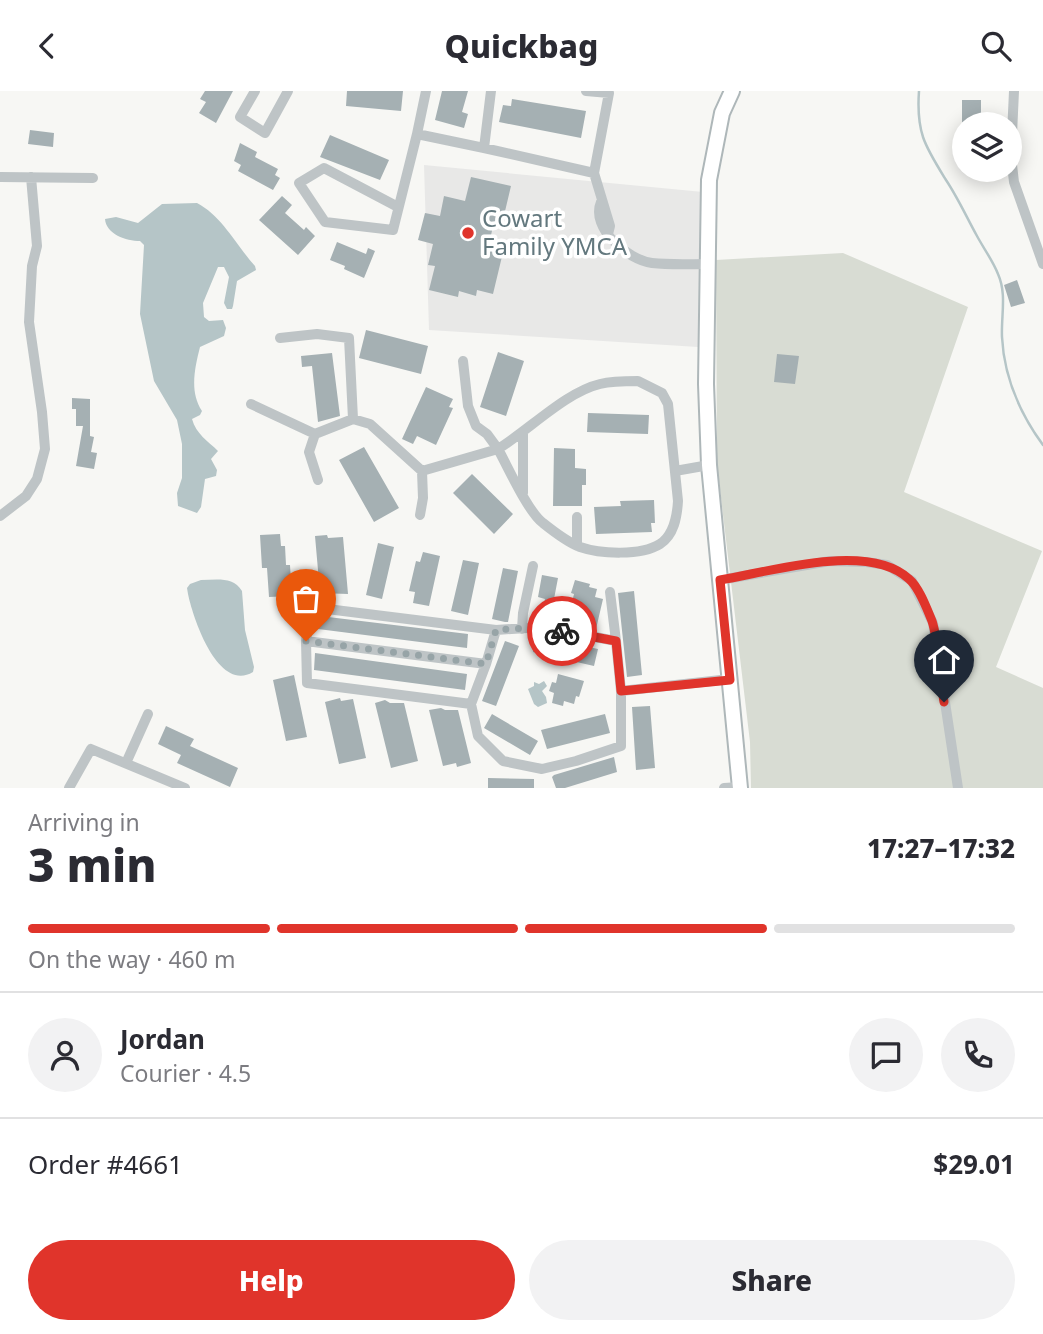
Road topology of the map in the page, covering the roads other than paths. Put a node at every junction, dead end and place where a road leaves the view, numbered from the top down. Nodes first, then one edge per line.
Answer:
1 (255, 91) edge
2 (288, 91) edge
3 (426, 91) edge
4 (491, 91) edge
5 (586, 91) edge
6 (732, 91) edge
7 (1014, 91) edge
8 (417, 134) junction
9 (484, 148) junction
10 (594, 173) junction
11 (0, 177) edge
12 (31, 177) junction
13 (93, 179) dead end
14 (398, 207) junction
15 (708, 264) junction
16 (1043, 264) edge
17 (280, 338) dead end
18 (463, 361) dead end
19 (251, 404) dead end
20 (353, 419) junction
21 (315, 434) junction
22 (523, 434) junction
23 (498, 449) junction
24 (709, 465) junction
25 (422, 471) junction
26 (674, 471) junction
27 (318, 480) dead end
28 (523, 495) junction
29 (420, 515) dead end
30 (0, 516) edge
31 (577, 517) dead end
32 (577, 546) junction
33 (533, 566) dead end
34 (720, 580) junction
35 (610, 592) dead end
36 (523, 629) junction
37 (496, 630) junction
38 (306, 641) junction
39 (616, 641) junction
40 (486, 664) junction
41 (730, 680) junction
42 (621, 691) junction
43 (471, 704) junction
44 (148, 714) dead end
45 (126, 763) junction
46 (740, 787) edge
47 (69, 788) edge
48 (184, 788) edge
49 (724, 788) edge
50 (958, 788) edge

1 - 2 street
3 - 8 street
4 - 9 street
5 - 10 street
6 - 15 main road
7 - 16 street
8 - 9 street
8 - 14 street
9 - 10 street
10 - 15 street
11 - 12 street
12 - 13 street
12 - 30 street
14 - 14 street
15 - 24 main road
17 - 20 street
18 - 23 street
19 - 21 street
20 - 21 street
20 - 25 street
21 - 27 street
22 - 23 street
22 - 26 street
22 - 28 street
23 - 25 street
23 - 28 street
24 - 26 street
24 - 34 main road
25 - 29 street
26 - 32 street
28 - 32 street
31 - 32 street
33 - 36 street
34 - 41 main road
34 - 50 street
35 - 39 street
36 - 37 street
36 - 39 street
37 - 38 street
37 - 40 street
38 - 40 street
38 - 43 street
39 - 42 street
40 - 43 street
41 - 42 street
41 - 46 main road
42 - 43 street
44 - 45 street
45 - 47 street
45 - 48 street
46 - 49 street

